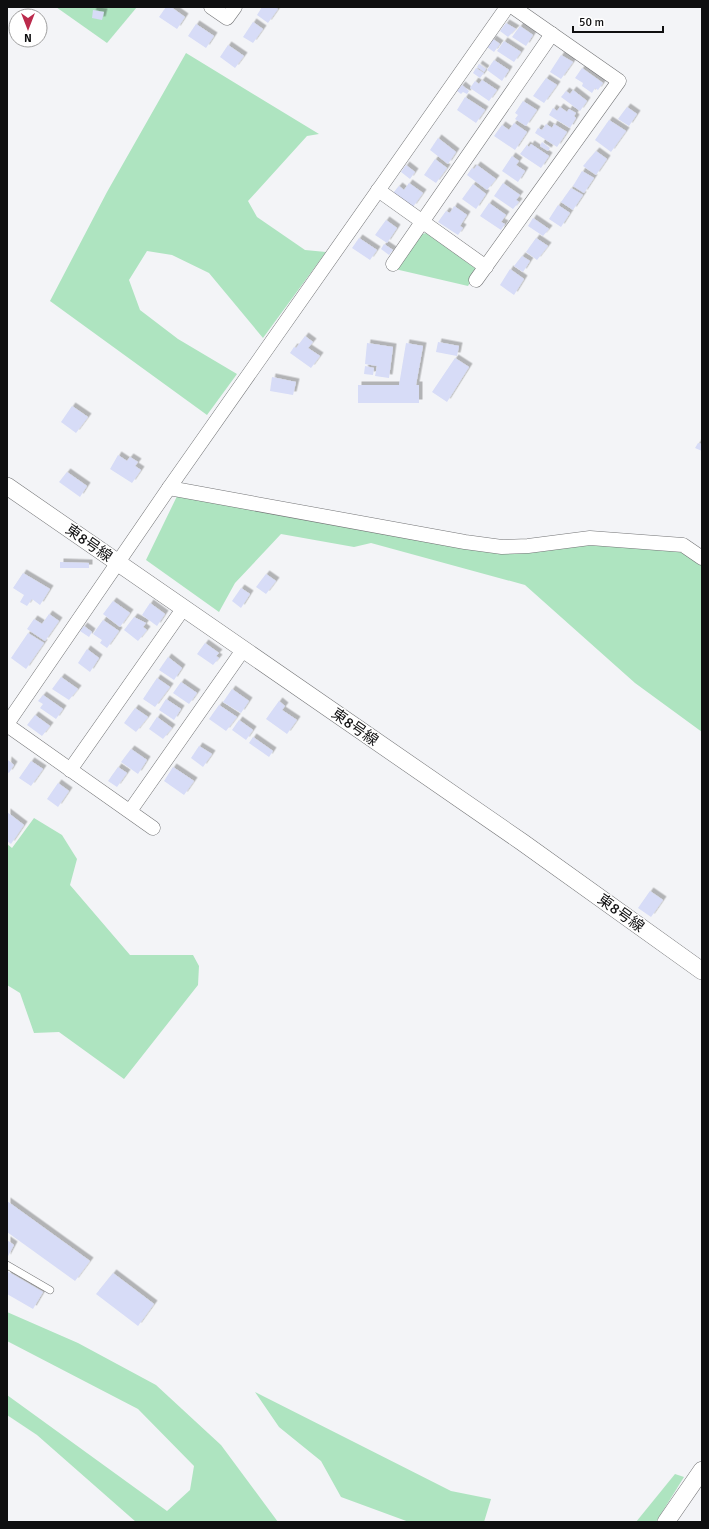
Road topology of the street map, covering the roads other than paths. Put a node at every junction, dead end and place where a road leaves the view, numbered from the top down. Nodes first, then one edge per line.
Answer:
1 (211, 7) edge
2 (235, 7) edge
3 (507, 7) edge
4 (513, 7) edge
5 (552, 34) junction
6 (378, 190) junction
7 (422, 222) junction
8 (393, 264) dead end
9 (486, 267) junction
10 (476, 280) dead end
11 (7, 486) edge
12 (169, 488) junction
13 (702, 558) edge
14 (118, 564) junction
15 (183, 609) junction
16 (243, 650) junction
17 (7, 724) edge
18 (70, 770) junction
19 (130, 811) junction
20 (153, 828) dead end
21 (702, 971) edge
22 (7, 1265) edge
23 (50, 1290) dead end
24 (702, 1470) edge
25 (666, 1522) edge

1 - 2 street
3 - 6 street
4 - 5 street
5 - 7 street
5 - 9 street
6 - 7 street
6 - 12 street
7 - 8 street
7 - 9 street
9 - 10 street
11 - 14 street, 東8号線
12 - 13 street
12 - 14 street
14 - 15 street, 東8号線
14 - 17 street
15 - 16 street, 東8号線
15 - 18 street
16 - 19 street
16 - 21 street, 東8号線
17 - 18 street
18 - 19 street
19 - 20 street
22 - 23 lane
24 - 25 street

